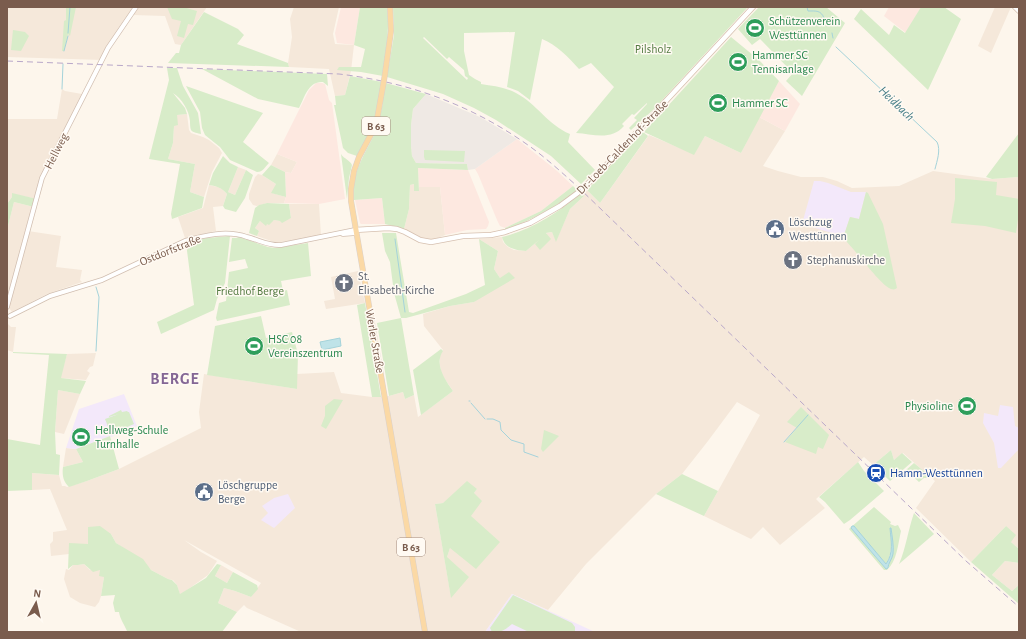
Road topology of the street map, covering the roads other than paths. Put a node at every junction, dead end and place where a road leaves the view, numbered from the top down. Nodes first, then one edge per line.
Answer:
1 (136, 7) edge
2 (390, 7) edge
3 (753, 7) edge
4 (1015, 7) edge
5 (1019, 11) edge
6 (356, 231) junction
7 (7, 307) edge
8 (8, 314) edge
9 (7, 321) edge
10 (425, 632) edge

1 - 7 street, Hellweg
2 - 6 main road, Werler Straße / B 63, bridge
3 - 6 main road, Dr.-Loeb-Caldenhof-Straße
4 - 5 main road
6 - 8 street, Ostdorfstraße
6 - 10 main road, Werler Straße / B 63
8 - 9 street

